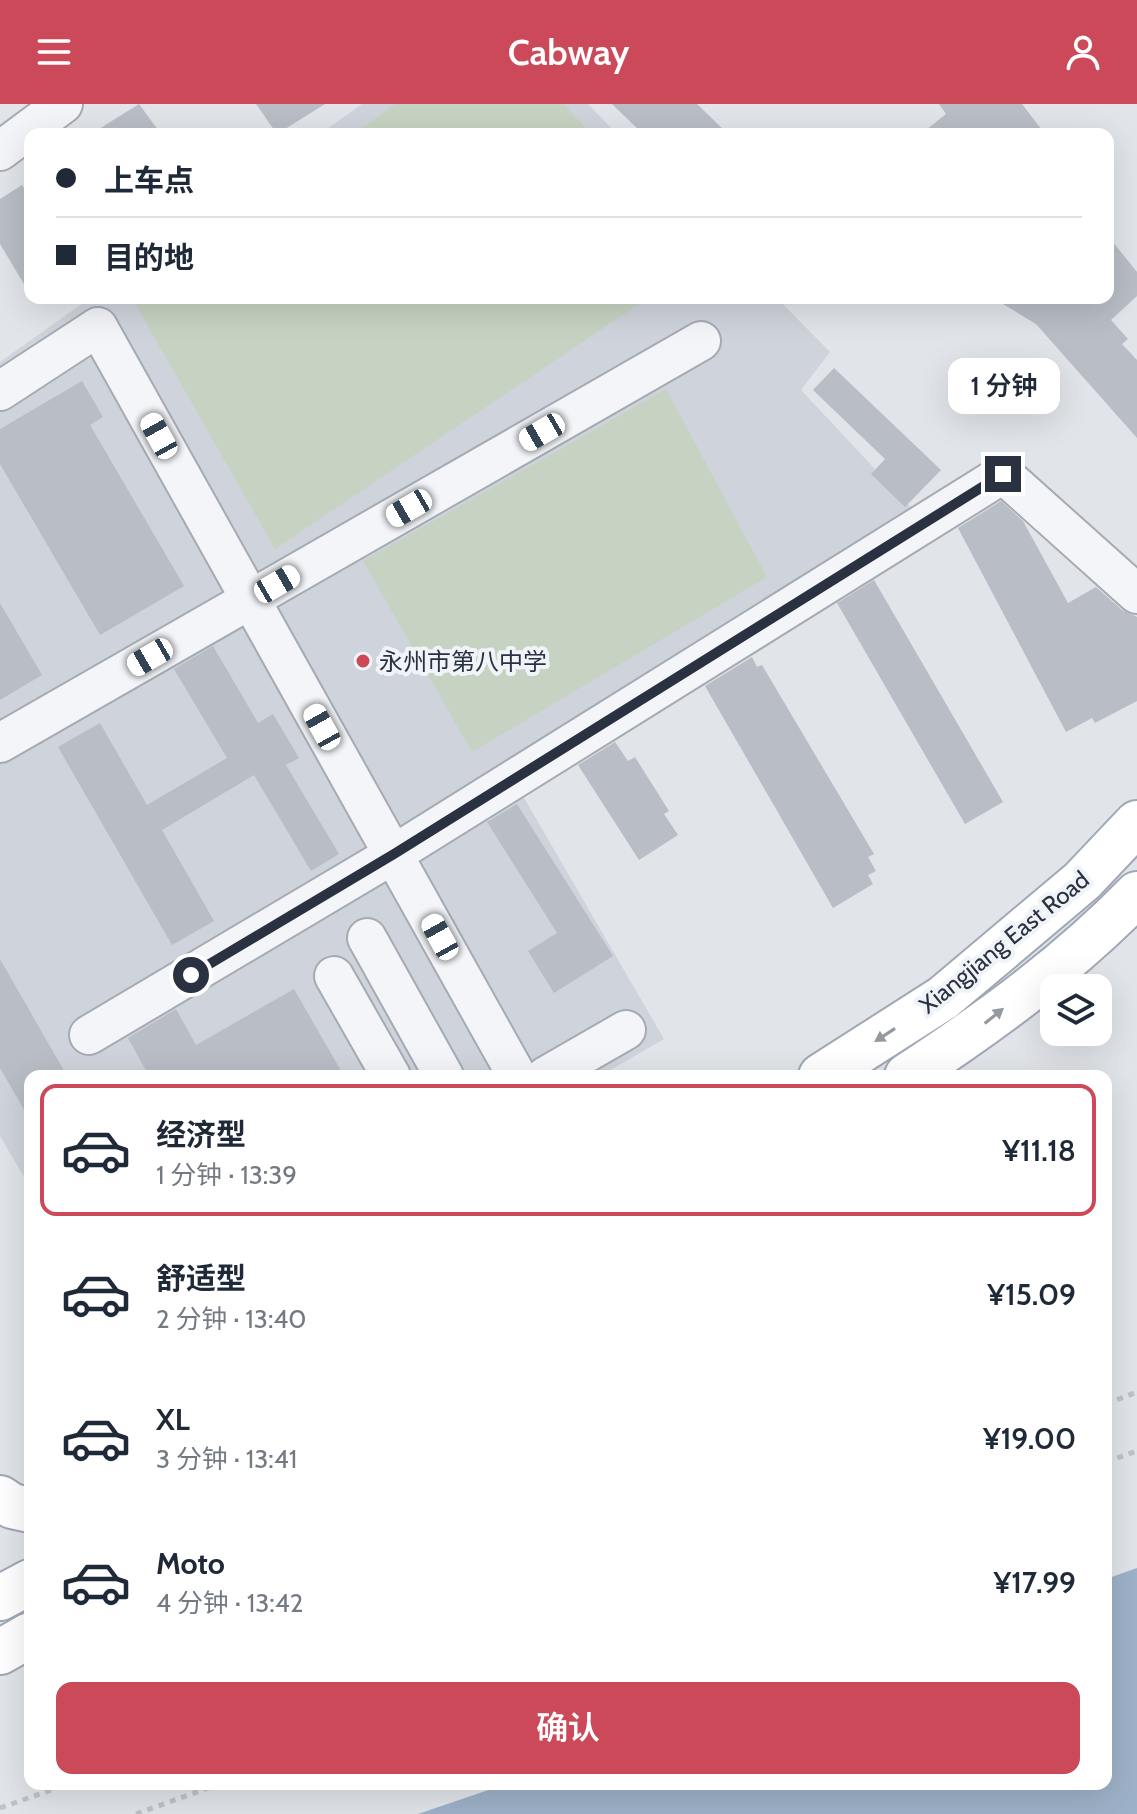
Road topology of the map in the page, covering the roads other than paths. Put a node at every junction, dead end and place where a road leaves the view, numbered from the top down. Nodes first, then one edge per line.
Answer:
1 (63, 104) edge
2 (31, 128) edge
3 (24, 133) edge
4 (0, 151) edge
5 (701, 341) dead end
6 (0, 391) edge
7 (1137, 594) edge
8 (250, 599) junction
9 (0, 743) edge
10 (1137, 823) edge
11 (394, 854) junction
12 (1137, 894) edge
13 (367, 938) dead end
14 (334, 976) dead end
15 (626, 1030) dead end
16 (89, 1035) dead end
17 (388, 1070) edge
18 (441, 1070) edge
19 (514, 1070) edge
20 (556, 1070) edge
21 (830, 1070) edge
22 (916, 1070) edge
23 (0, 1498) edge
24 (24, 1509) edge
25 (24, 1585) edge
26 (0, 1598) edge
27 (24, 1638) edge
28 (0, 1652) edge

1 - 2 lane
3 - 4 lane
5 - 8 lane
6 - 8 lane
7 - 11 lane
8 - 9 lane
8 - 11 lane
10 -> 21 main road, Xiangjiang East Road
11 - 16 lane
11 - 19 lane
22 -> 12 main road, Xiangjiang East Road
13 - 18 lane
14 - 17 lane
15 - 20 lane
23 - 24 main road
25 - 26 main road
27 - 28 main road

